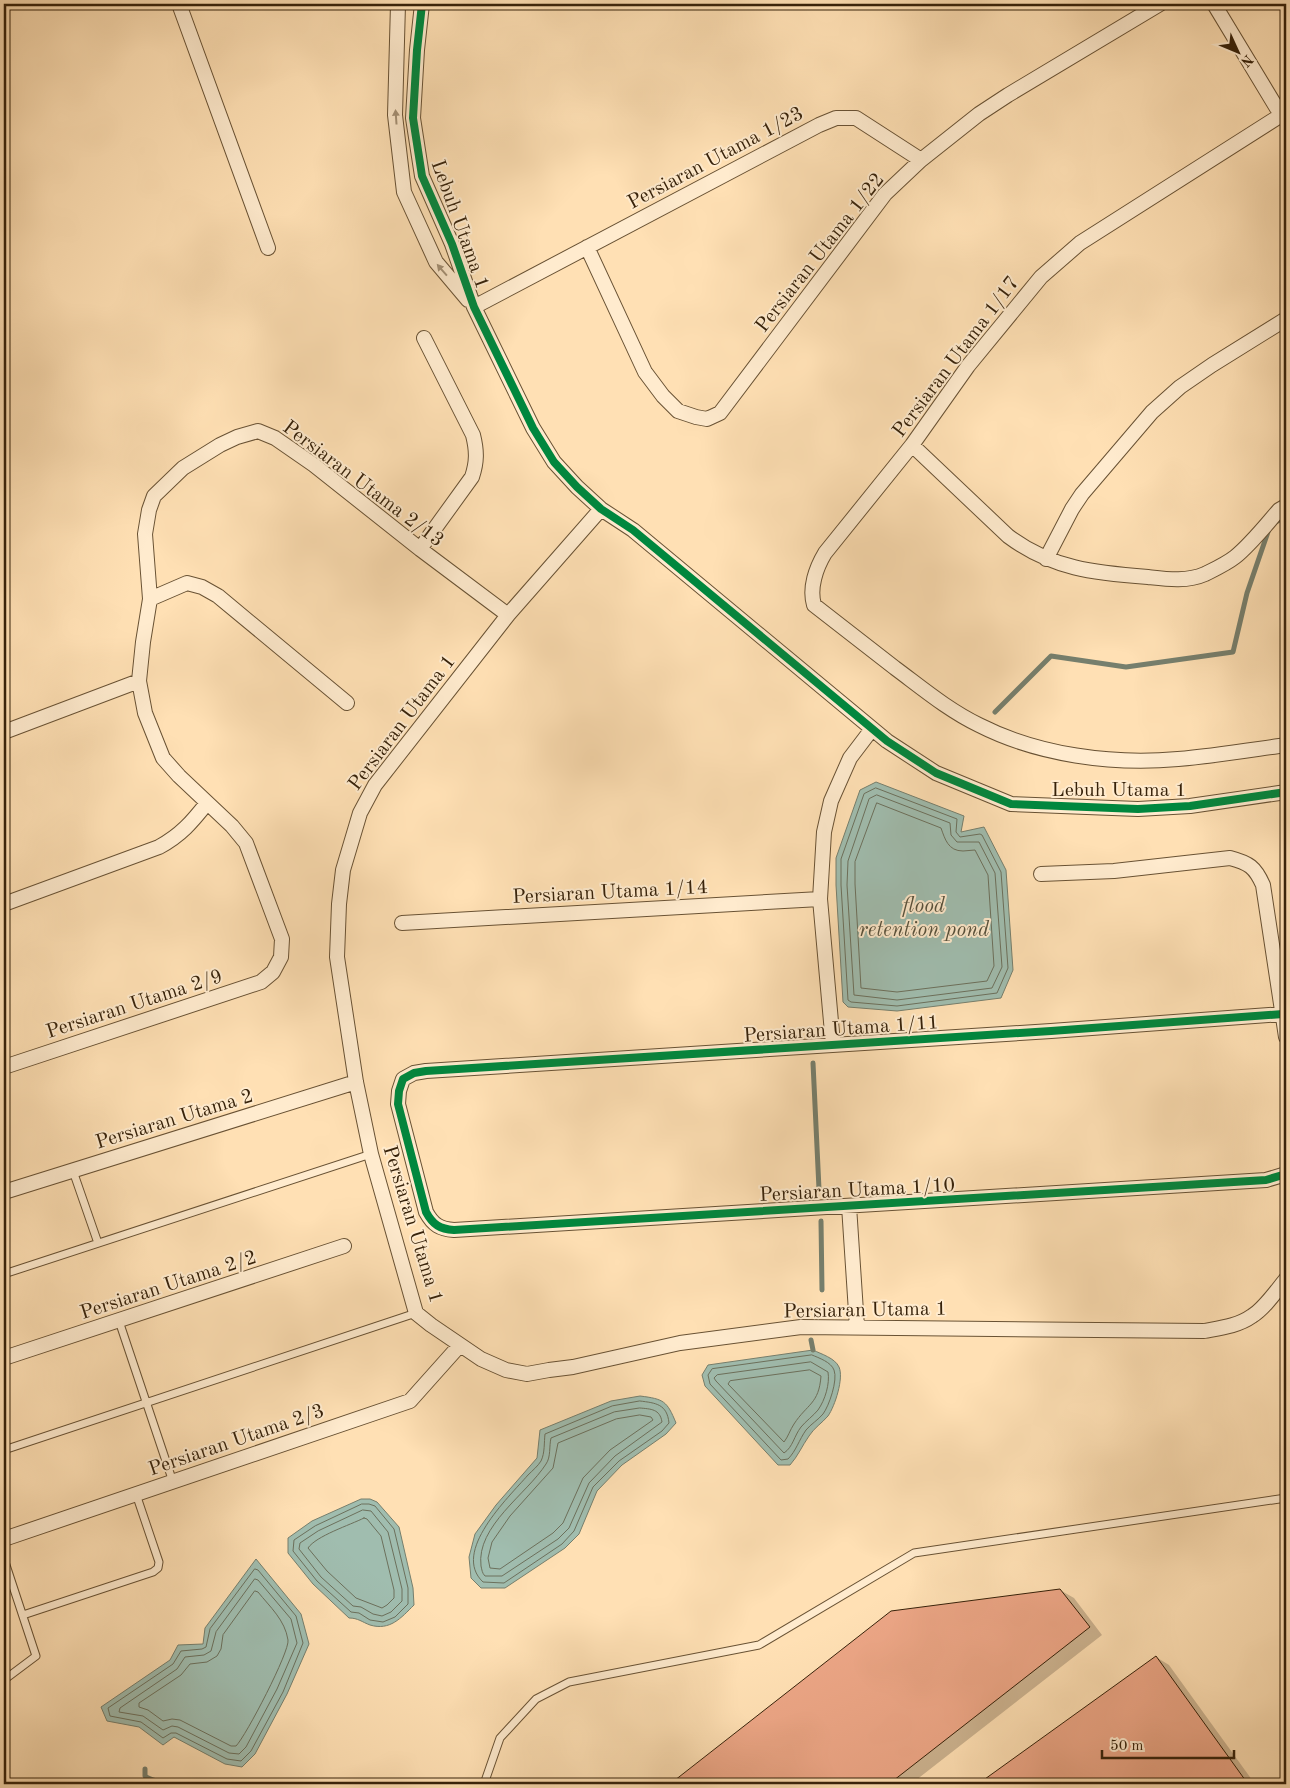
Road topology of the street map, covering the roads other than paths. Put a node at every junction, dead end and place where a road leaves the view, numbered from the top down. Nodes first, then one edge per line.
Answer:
1 (179, 4) edge
2 (398, 4) edge
3 (422, 4) edge
4 (1160, 4) edge
5 (1214, 4) edge
6 (1284, 114) edge
7 (921, 160) junction
8 (586, 247) junction
9 (268, 248) dead end
10 (474, 307) junction
11 (1286, 319) edge
12 (424, 338) dead end
13 (912, 445) junction
14 (1286, 506) edge
15 (601, 510) junction
16 (420, 550) junction
17 (1046, 559) junction
18 (150, 600) junction
19 (508, 615) junction
20 (140, 681) junction
21 (347, 703) dead end
22 (872, 729) junction
23 (4, 732) edge
24 (1286, 745) edge
25 (1286, 792) edge
26 (207, 803) junction
27 (1041, 874) dead end
28 (820, 899) junction
29 (4, 904) edge
30 (402, 923) dead end
31 (274, 972) joint
32 (1283, 1014) junction
33 (1286, 1037) edge
34 (834, 1044) junction
35 (4, 1067) edge
36 (356, 1082) junction
37 (371, 1154) junction
38 (73, 1171) junction
39 (1286, 1174) edge
40 (4, 1192) edge
41 (849, 1206) junction
42 (431, 1222) joint
43 (98, 1243) junction
44 (344, 1246) dead end
45 (4, 1274) edge
46 (1286, 1279) edge
47 (416, 1313) junction
48 (119, 1321) junction
49 (857, 1327) junction
50 (460, 1346) junction
51 (4, 1358) edge
52 (146, 1404) junction
53 (4, 1450) edge
54 (173, 1482) junction
55 (136, 1494) junction
56 (1286, 1498) edge
57 (4, 1539) edge
58 (4, 1559) edge
59 (23, 1615) junction
60 (4, 1680) edge
61 (484, 1784) edge

1 - 9 street
10 -> 2 street, Lebuh Utama 1
3 - 10 street, Lebuh Utama 1
4 - 7 street, Persiaran Utama 1/22
5 - 6 street
6 - 13 street, Persiaran Utama 1/17
7 - 8 street, Persiaran Utama 1/23
7 - 8 street, Persiaran Utama 1/22
8 - 10 street, Persiaran Utama 1/23
10 - 15 street, Lebuh Utama 1
11 - 17 street
12 - 16 street
13 - 17 street
13 - 24 street, Persiaran Utama 1/17
14 - 17 street
15 - 19 street, Persiaran Utama 1
15 - 22 street, Lebuh Utama 1
16 - 18 street, Persiaran Utama 2/13
16 - 19 street, Persiaran Utama 2/13
18 - 20 street, Persiaran Utama 2/13
18 - 21 street
19 - 36 street, Persiaran Utama 1
20 - 23 street
20 - 26 street, Persiaran Utama 2/13
22 - 25 street, Lebuh Utama 1
22 - 28 street
26 - 29 street
26 - 31 street, Persiaran Utama 2/13
27 - 32 street
28 - 30 street, Persiaran Utama 1/14
28 - 34 street
31 - 35 street, Persiaran Utama 2/9
32 - 33 street
32 - 34 street, Persiaran Utama 1/11
34 - 42 street, Persiaran Utama 1/11
36 - 37 street, Persiaran Utama 1
36 - 38 street, Persiaran Utama 2
37 - 43 lane
37 - 47 street, Persiaran Utama 1
38 - 40 street, Persiaran Utama 2
38 - 43 lane
39 - 41 street, Persiaran Utama 1/10
41 - 42 street, Persiaran Utama 1/10
41 - 49 street
43 - 45 lane
44 - 48 street, Persiaran Utama 2/2
46 - 49 street, Persiaran Utama 1
47 - 50 street, Persiaran Utama 1
47 - 52 lane
48 - 51 street, Persiaran Utama 2/2
48 - 52 lane
49 - 50 street, Persiaran Utama 1
50 - 54 street, Persiaran Utama 2/3
52 - 53 lane
52 - 54 lane
54 - 55 street, Persiaran Utama 2/3
55 - 57 street, Persiaran Utama 2/3
55 - 59 lane
56 - 61 lane
58 - 59 lane
59 - 60 lane

